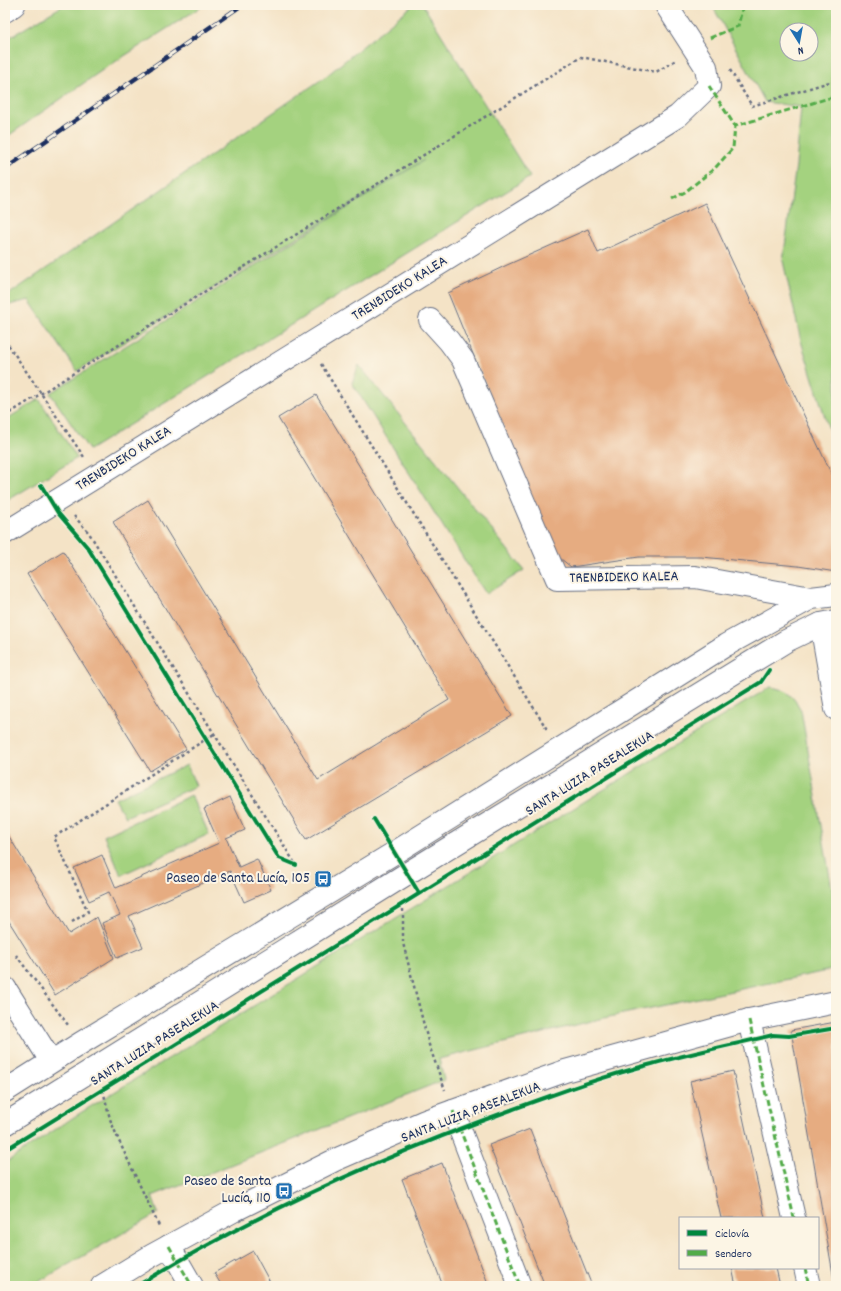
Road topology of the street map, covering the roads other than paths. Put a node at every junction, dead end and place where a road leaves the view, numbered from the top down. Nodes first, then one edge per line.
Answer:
1 (14, 5) edge
2 (666, 5) edge
3 (5, 11) edge
4 (430, 320) dead end
5 (5, 533) edge
6 (836, 595) edge
7 (811, 598) junction
8 (829, 623) edge
9 (836, 709) edge
10 (5, 988) edge
11 (836, 1002) edge
12 (749, 1020) junction
13 (51, 1061) junction
14 (5, 1091) edge
15 (453, 1111) junction
16 (5, 1124) edge
17 (794, 1217) edge
18 (169, 1246) junction
19 (805, 1269) edge
20 (102, 1286) edge
21 (192, 1286) edge
22 (520, 1286) edge
23 (809, 1286) edge

1 - 3 street
2 - 5 street, TRENBIDEKO KALEA
4 - 7 street, TRENBIDEKO KALEA
6 - 7 street
7 - 13 street
8 - 9 street
8 - 16 street, SANTA LUZIA PASEALEKUA
10 - 13 street
11 - 12 street, SANTA LUZIA PASEALEKUA
12 - 15 street, SANTA LUZIA PASEALEKUA
12 - 17 street
13 - 14 street
15 - 18 street, SANTA LUZIA PASEALEKUA
15 - 22 street, SANTA LUZIA PASEALEKUA
18 - 20 street, SANTA LUZIA PASEALEKUA
18 - 21 street
19 - 23 street

